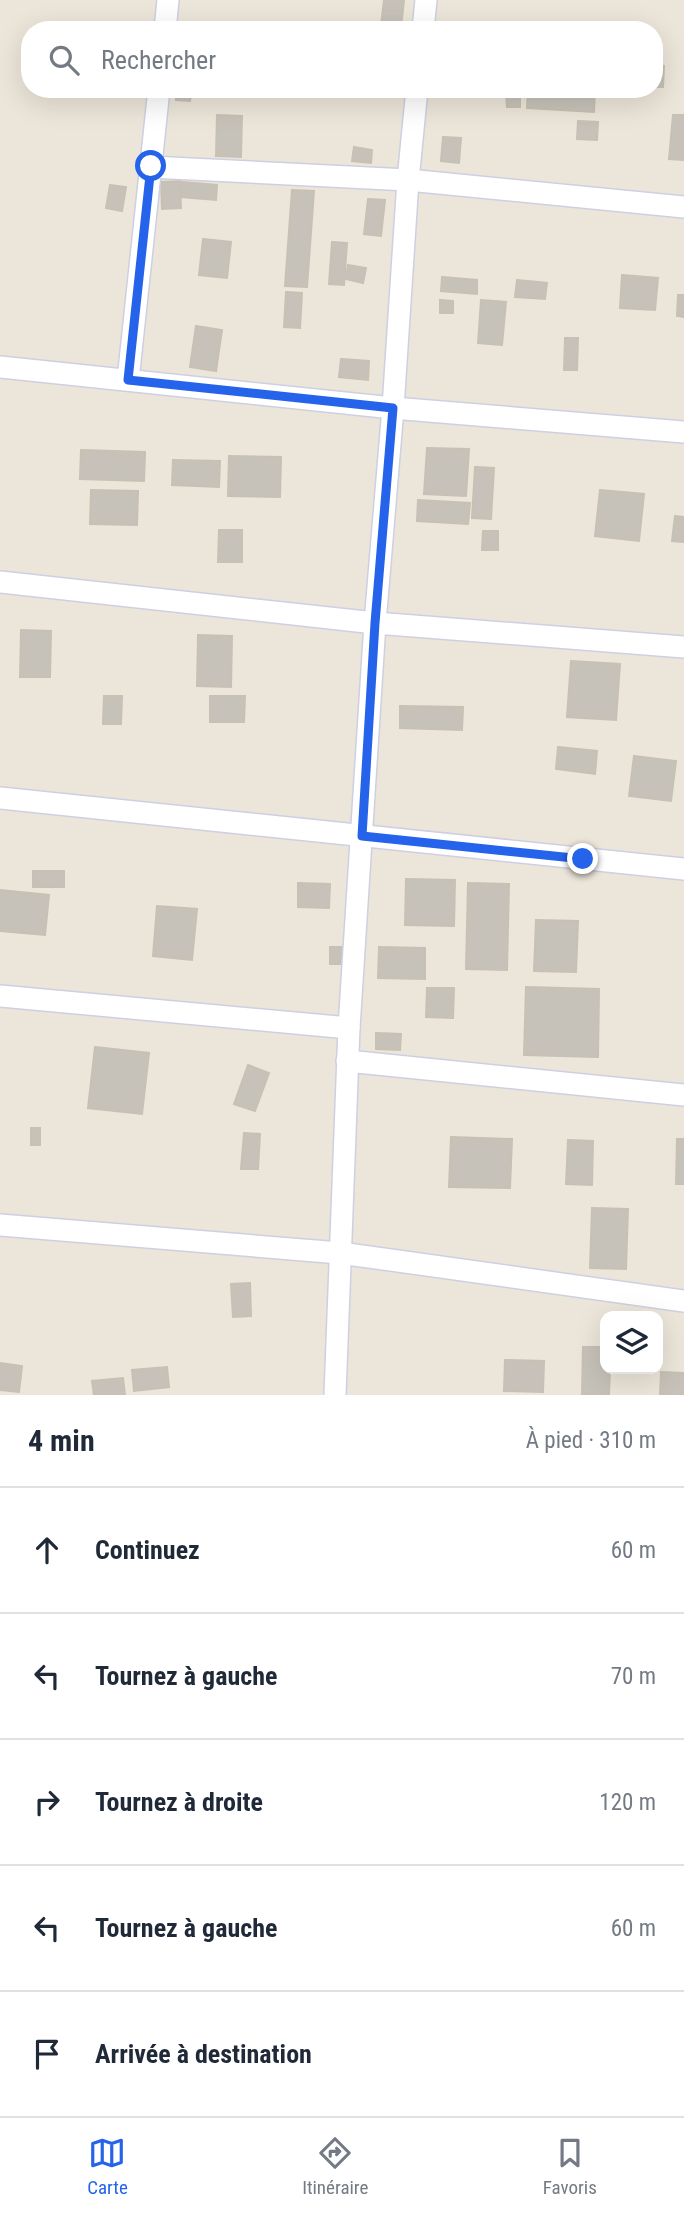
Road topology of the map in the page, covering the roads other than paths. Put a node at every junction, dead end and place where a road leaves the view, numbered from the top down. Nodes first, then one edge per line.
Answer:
1 (168, 0) edge
2 (426, 0) edge
3 (166, 21) edge
4 (424, 21) edge
5 (158, 98) edge
6 (416, 98) edge
7 (151, 166) junction
8 (408, 180) junction
9 (684, 206) edge
10 (0, 367) edge
11 (128, 380) junction
12 (393, 408) junction
13 (684, 432) edge
14 (0, 582) edge
15 (375, 623) junction
16 (684, 647) edge
17 (0, 798) edge
18 (362, 836) junction
19 (684, 869) edge
20 (0, 996) edge
21 (349, 1028) junction
22 (347, 1060) junction
23 (684, 1095) edge
24 (0, 1225) edge
25 (340, 1253) junction
26 (684, 1301) edge
27 (335, 1395) edge

1 - 3 street
2 - 4 street
5 - 7 street
6 - 8 street
7 - 8 street
7 - 11 street
8 - 9 street
8 - 12 street
10 - 11 street
11 - 12 street
12 - 13 street
12 - 15 street
14 - 15 street
15 - 16 street
15 - 18 street
17 - 18 street
18 - 19 street
18 - 21 street
20 - 21 street
21 - 22 street
22 - 23 street
22 - 25 street
24 - 25 street
25 - 26 street
25 - 27 street

